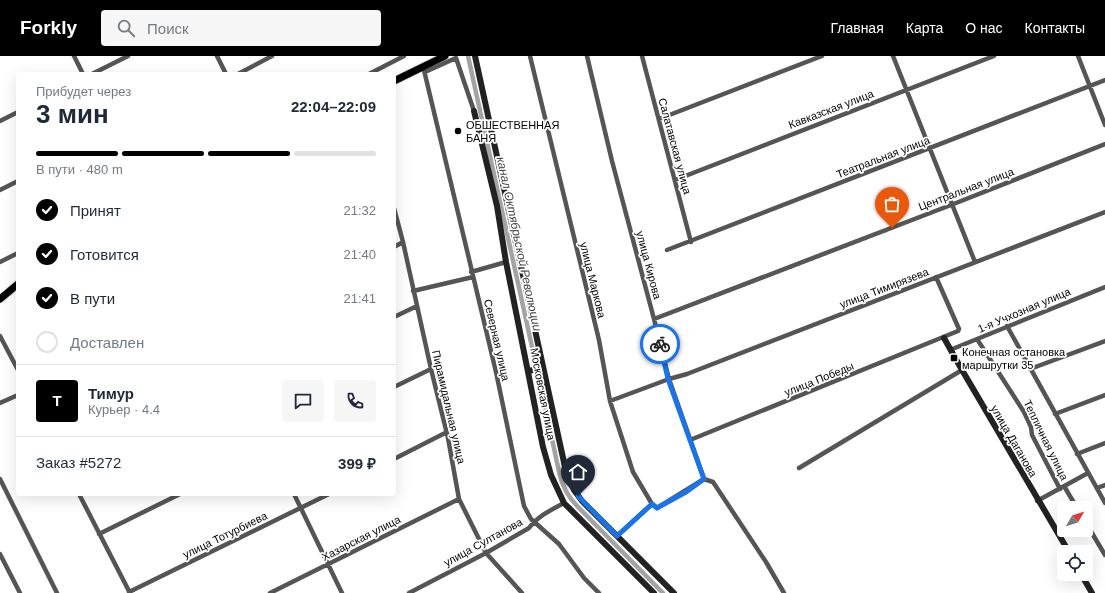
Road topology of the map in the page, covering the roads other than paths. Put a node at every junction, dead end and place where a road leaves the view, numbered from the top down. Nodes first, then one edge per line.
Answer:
1 (74, 56) edge
2 (128, 56) edge
3 (217, 56) edge
4 (272, 56) edge
5 (404, 56) edge
6 (441, 56) edge
7 (475, 56) edge
8 (530, 56) edge
9 (587, 56) edge
10 (642, 56) edge
11 (822, 56) edge
12 (893, 56) edge
13 (994, 56) edge
14 (1080, 57) edge
15 (424, 69) junction
16 (82, 72) edge
17 (96, 72) edge
18 (225, 72) edge
19 (242, 72) edge
20 (373, 72) edge
21 (396, 76) edge
22 (396, 80) edge
23 (1105, 80) edge
24 (1090, 86) junction
25 (906, 90) junction
26 (474, 111) joint
27 (16, 113) edge
28 (659, 119) junction
29 (0, 121) edge
30 (1105, 125) edge
31 (1105, 144) edge
32 (929, 149) junction
33 (675, 180) junction
34 (16, 183) edge
35 (0, 190) edge
36 (951, 205) junction
37 (1105, 212) edge
38 (396, 216) edge
39 (403, 242) junction
40 (691, 242) junction
41 (396, 246) edge
42 (667, 250) dead end
43 (16, 254) edge
44 (0, 262) edge
45 (506, 262) junction
46 (974, 262) junction
47 (472, 275) junction
48 (936, 277) junction
49 (16, 281) edge
50 (16, 286) edge
51 (1105, 286) edge
52 (413, 291) junction
53 (0, 294) edge
54 (0, 299) edge
55 (416, 306) junction
56 (396, 316) edge
57 (654, 319) junction
58 (1007, 326) junction
59 (0, 336) edge
60 (944, 338) junction
61 (977, 339) junction
62 (1105, 341) edge
63 (950, 350) junction
64 (16, 364) edge
65 (543, 368) junction
66 (431, 369) junction
67 (1030, 369) junction
68 (528, 371) junction
69 (961, 371) junction
70 (668, 379) junction
71 (396, 385) edge
72 (1105, 395) edge
73 (16, 396) edge
74 (610, 401) junction
75 (0, 403) edge
76 (1055, 414) junction
77 (447, 432) junction
78 (690, 440) junction
79 (1105, 443) edge
80 (1078, 454) junction
81 (396, 459) edge
82 (800, 468) dead end
83 (1088, 473) junction
84 (0, 479) edge
85 (704, 479) junction
86 (1105, 485) edge
87 (1064, 486) junction
88 (1097, 488) junction
89 (1060, 489) junction
90 (80, 496) edge
91 (176, 496) edge
92 (295, 496) edge
93 (325, 496) edge
94 (459, 499) junction
95 (1037, 501) junction
96 (1073, 501) edge
97 (564, 503) junction
98 (1105, 503) edge
99 (652, 504) junction
100 (301, 508) junction
101 (534, 522) junction
102 (99, 534) junction
103 (1093, 534) edge
104 (617, 536) junction
105 (1064, 545) edge
106 (486, 553) junction
107 (0, 554) edge
108 (1105, 555) edge
109 (328, 565) junction
110 (1085, 581) edge
111 (130, 592) edge
112 (20, 593) edge
113 (57, 593) edge
114 (270, 593) edge
115 (342, 593) edge
116 (409, 593) edge
117 (522, 593) edge
118 (599, 593) edge
119 (654, 593) edge
120 (674, 593) edge
121 (784, 593) edge
122 (1093, 593) edge

1 - 16 street
2 - 17 street
3 - 18 street
4 - 19 street
5 - 20 street
6 - 15 highway
6 - 21 highway
7 - 65 main road, Московская улица
8 - 74 street, улица Маркова
9 - 57 street, улица Кирова
10 - 28 street, Салатавская улица
11 - 28 street
12 - 25 street
13 - 25 street, Кавказская улица
14 - 24 street
15 - 22 highway
15 - 26 street, Московская улица
15 - 47 street, Северная улица
23 - 24 street, Театральная улица
24 - 30 street
24 - 32 street, Театральная улица
25 - 32 street
25 - 33 street, Кавказская улица
26 - 45 main road, Московская улица
27 - 29 street
28 - 33 street, Салатавская улица
31 - 36 street, Центральная улица
32 - 36 street
32 - 40 street, Театральная улица
33 - 40 street, Салатавская улица
34 - 35 street
36 - 46 street
36 - 57 street, Центральная улица
37 - 46 street, улица Тимирязева
38 - 39 street, Пирамидальная улица
39 - 41 street
39 - 52 street, Пирамидальная улица
40 - 42 street, Театральная улица
43 - 44 street
45 - 47 street
45 - 68 main road, Московская улица
46 - 48 street, улица Тимирязева
47 - 52 street
47 - 101 street, Северная улица
48 - 60 street, улица Победы
48 - 70 street, улица Тимирязева
49 - 53 highway
50 - 54 highway
51 - 58 street, 1-я Учхозная улица
52 - 55 street, Пирамидальная улица
55 - 56 street
55 - 66 street, Пирамидальная улица
57 - 70 street, улица Кирова
58 - 61 street, 1-я Учхозная улица
58 - 67 street
59 - 64 street
60 - 63 main road, улица Даганова
60 - 78 street, улица Победы
61 - 63 street, 1-я Учхозная улица
61 - 89 street, Тепличная улица
62 - 67 street
63 - 69 main road, улица Даганова
65 - 68 main road
65 - 104 main road, Московская улица
66 - 71 street
66 - 77 street, Пирамидальная улица
67 - 76 street
68 - 97 main road, Московская улица
69 - 82 street
69 - 95 main road, улица Даганова
70 - 74 street, улица Тимирязева
70 - 78 street, улица Кирова
72 - 76 street
73 - 75 street
74 - 99 street, улица Маркова
76 - 80 street
77 - 81 street
77 - 94 street, Пирамидальная улица
78 - 85 street, улица Кирова
79 - 80 street
80 - 83 street
83 - 87 street
83 - 88 street
84 - 113 street
85 - 99 street
85 - 121 street
86 - 88 street
87 - 89 street
87 - 96 street, Тепличная улица
88 - 98 street
89 - 95 street
90 - 102 street
91 - 102 street
92 - 100 street
93 - 100 street, улица Тотурбиева
94 - 106 street, Пирамидальная улица
94 - 109 street, Хазарская улица
95 - 105 main road, улица Даганова
97 - 101 street, улица Султанова
97 - 119 main road, Московская улица
99 - 104 street
100 - 109 street
100 - 111 street, улица Тотурбиева
101 - 106 street, улица Султанова
101 - 118 street, Северная улица
102 - 111 street
103 - 108 street
104 - 120 main road, Московская улица
106 - 116 street, улица Султанова
106 - 117 street, Пирамидальная улица
107 - 112 street
109 - 114 street, Хазарская улица
109 - 115 street
110 - 122 main road

